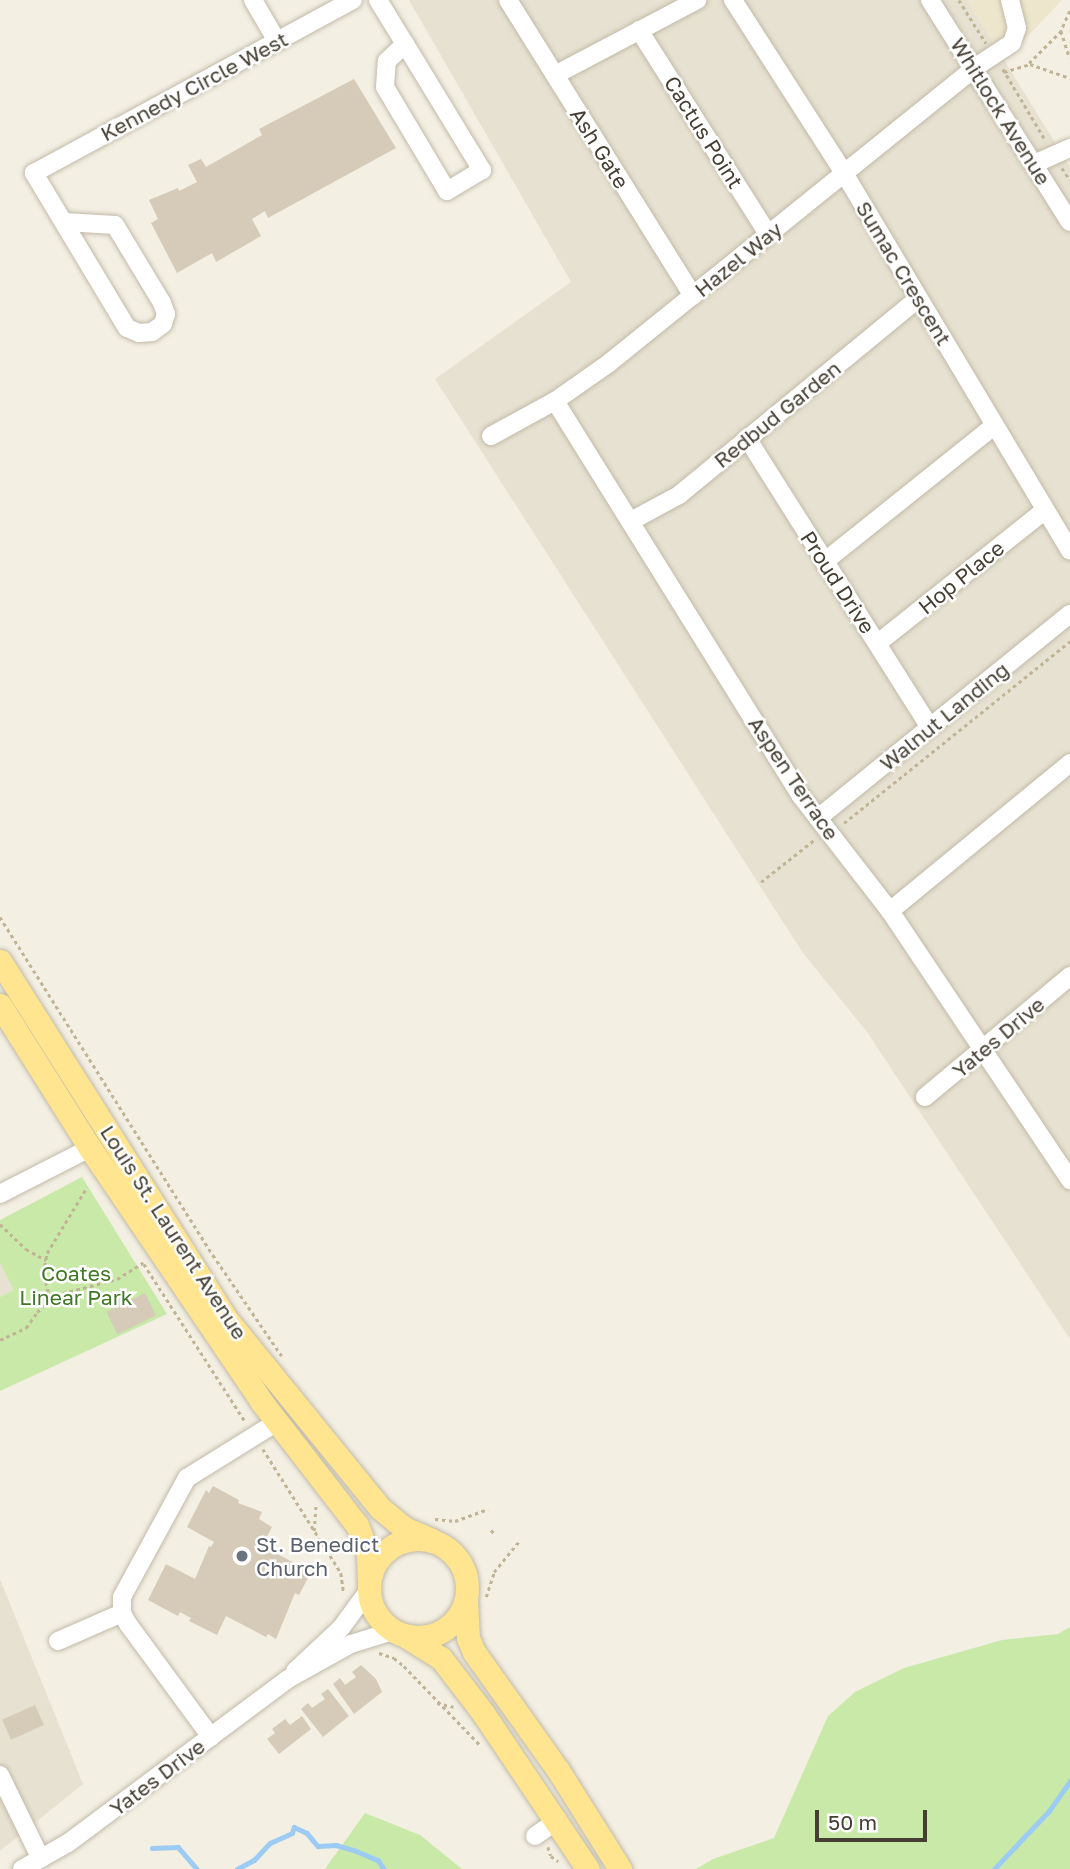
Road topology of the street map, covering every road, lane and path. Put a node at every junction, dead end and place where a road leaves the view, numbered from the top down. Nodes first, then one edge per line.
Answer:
1 (253, 0) edge
2 (354, 0) edge
3 (378, 0) edge
4 (508, 0) edge
5 (697, 0) edge
6 (733, 0) edge
7 (930, 0) edge
8 (959, 0) edge
9 (1010, 0) edge
10 (1070, 11) edge
11 (639, 30) junction
12 (1061, 31) junction
13 (277, 41) junction
14 (405, 44) junction
15 (993, 55) junction
16 (1070, 58) edge
17 (1028, 64) junction
18 (974, 68) junction
19 (1004, 72) junction
20 (555, 75) junction
21 (1070, 78) edge
22 (1062, 151) edge
23 (1034, 164) junction
24 (844, 173) junction
25 (1070, 180) edge
26 (64, 222) junction
27 (1070, 222) edge
28 (768, 234) junction
29 (692, 296) junction
30 (918, 299) junction
31 (555, 401) junction
32 (994, 426) junction
33 (491, 436) dead end
34 (747, 438) junction
35 (1045, 510) junction
36 (631, 522) junction
37 (1070, 550) edge
38 (824, 562) junction
39 (1070, 614) edge
40 (1070, 641) edge
41 (878, 643) junction
42 (930, 727) junction
43 (1070, 763) edge
44 (840, 826) dead end
45 (819, 827) junction
46 (761, 882) dead end
47 (890, 911) junction
48 (0, 917) edge
49 (0, 961) edge
50 (1070, 976) edge
51 (0, 1005) edge
52 (983, 1049) junction
53 (925, 1097) dead end
54 (90, 1148) junction
55 (1070, 1180) edge
56 (87, 1187) dead end
57 (0, 1194) edge
58 (0, 1224) edge
59 (46, 1260) junction
60 (50, 1299) junction
61 (0, 1340) edge
62 (287, 1363) dead end
63 (277, 1422) junction
64 (255, 1436) junction
65 (488, 1509) dead end
66 (432, 1529) junction
67 (520, 1540) dead end
68 (369, 1588) junction
69 (475, 1600) junction
70 (343, 1602) dead end
71 (122, 1613) junction
72 (398, 1633) junction
73 (58, 1641) dead end
74 (368, 1654) dead end
75 (288, 1679) junction
76 (211, 1737) junction
77 (481, 1746) dead end
78 (0, 1775) edge
79 (545, 1829) junction
80 (41, 1859) junction
81 (559, 1862) dead end
82 (22, 1869) edge
83 (588, 1869) edge
84 (620, 1869) edge

1 - 13 street
2 - 13 street, Kennedy Circle West
3 - 14 street
4 - 20 street, Ash Gate
5 - 11 street
6 - 24 street, Sumac Crescent
7 - 18 street, Whitlock Avenue
8 - 15 path
9 - 15 street, Hazel Way
10 - 12 path
11 - 20 street
11 - 28 street, Cactus Point
12 - 16 path
12 - 17 path
13 - 26 street, Kennedy Circle West
14 - 14 street
15 - 18 street, Hazel Way
15 - 19 path
17 - 19 path
17 - 21 path
18 - 23 street, Whitlock Avenue
18 - 24 street, Hazel Way
19 - 22 path
20 - 29 street, Ash Gate
22 - 23 street
22 - 25 path
23 - 27 street, Whitlock Avenue
24 - 28 street, Hazel Way
24 - 30 street, Sumac Crescent
26 - 26 street
28 - 29 street, Hazel Way
29 - 31 street, Hazel Way
30 - 32 street, Sumac Crescent
30 - 34 street, Redbud Garden
31 - 33 street, Hazel Way
31 - 36 street, Aspen Terrace
32 - 35 street, Sumac Crescent
32 - 38 street
34 - 36 street, Redbud Garden
34 - 38 street, Proud Drive
35 - 37 street, Sumac Crescent
35 - 41 street, Hop Place
36 - 45 street, Aspen Terrace
38 - 41 street, Proud Drive
39 - 42 street, Walnut Landing
40 - 44 path
41 - 42 street, Proud Drive
42 - 45 street, Walnut Landing
43 - 47 street
45 - 46 path
45 - 47 street, Aspen Terrace
47 - 52 street, Aspen Terrace
48 - 62 path
49 - 66 main road, Louis St. Laurent Avenue
50 - 52 street, Yates Drive
51 - 54 main road, Louis St. Laurent Avenue
52 - 53 street, Yates Drive
52 - 55 street, Aspen Terrace
54 - 57 street
54 - 63 main road, Louis St. Laurent Avenue
56 - 59 path
58 - 59 path
59 - 60 path
60 - 61 path
60 - 64 path
63 - 64 street
63 - 68 main road, Louis St. Laurent Avenue
64 - 70 path
64 - 71 street
65 - 66 path
66 - 68 main road
66 - 69 main road
67 - 69 path
68 - 72 main road
68 - 75 street, Yates Drive
69 - 72 main road
69 - 84 main road
71 - 73 street
71 - 76 street
72 - 75 street, Yates Drive
72 - 79 main road
74 - 77 path
75 - 76 street, Yates Drive
76 - 80 street, Yates Drive
78 - 80 street
79 - 81 path
79 - 83 main road
80 - 82 street, Yates Drive

